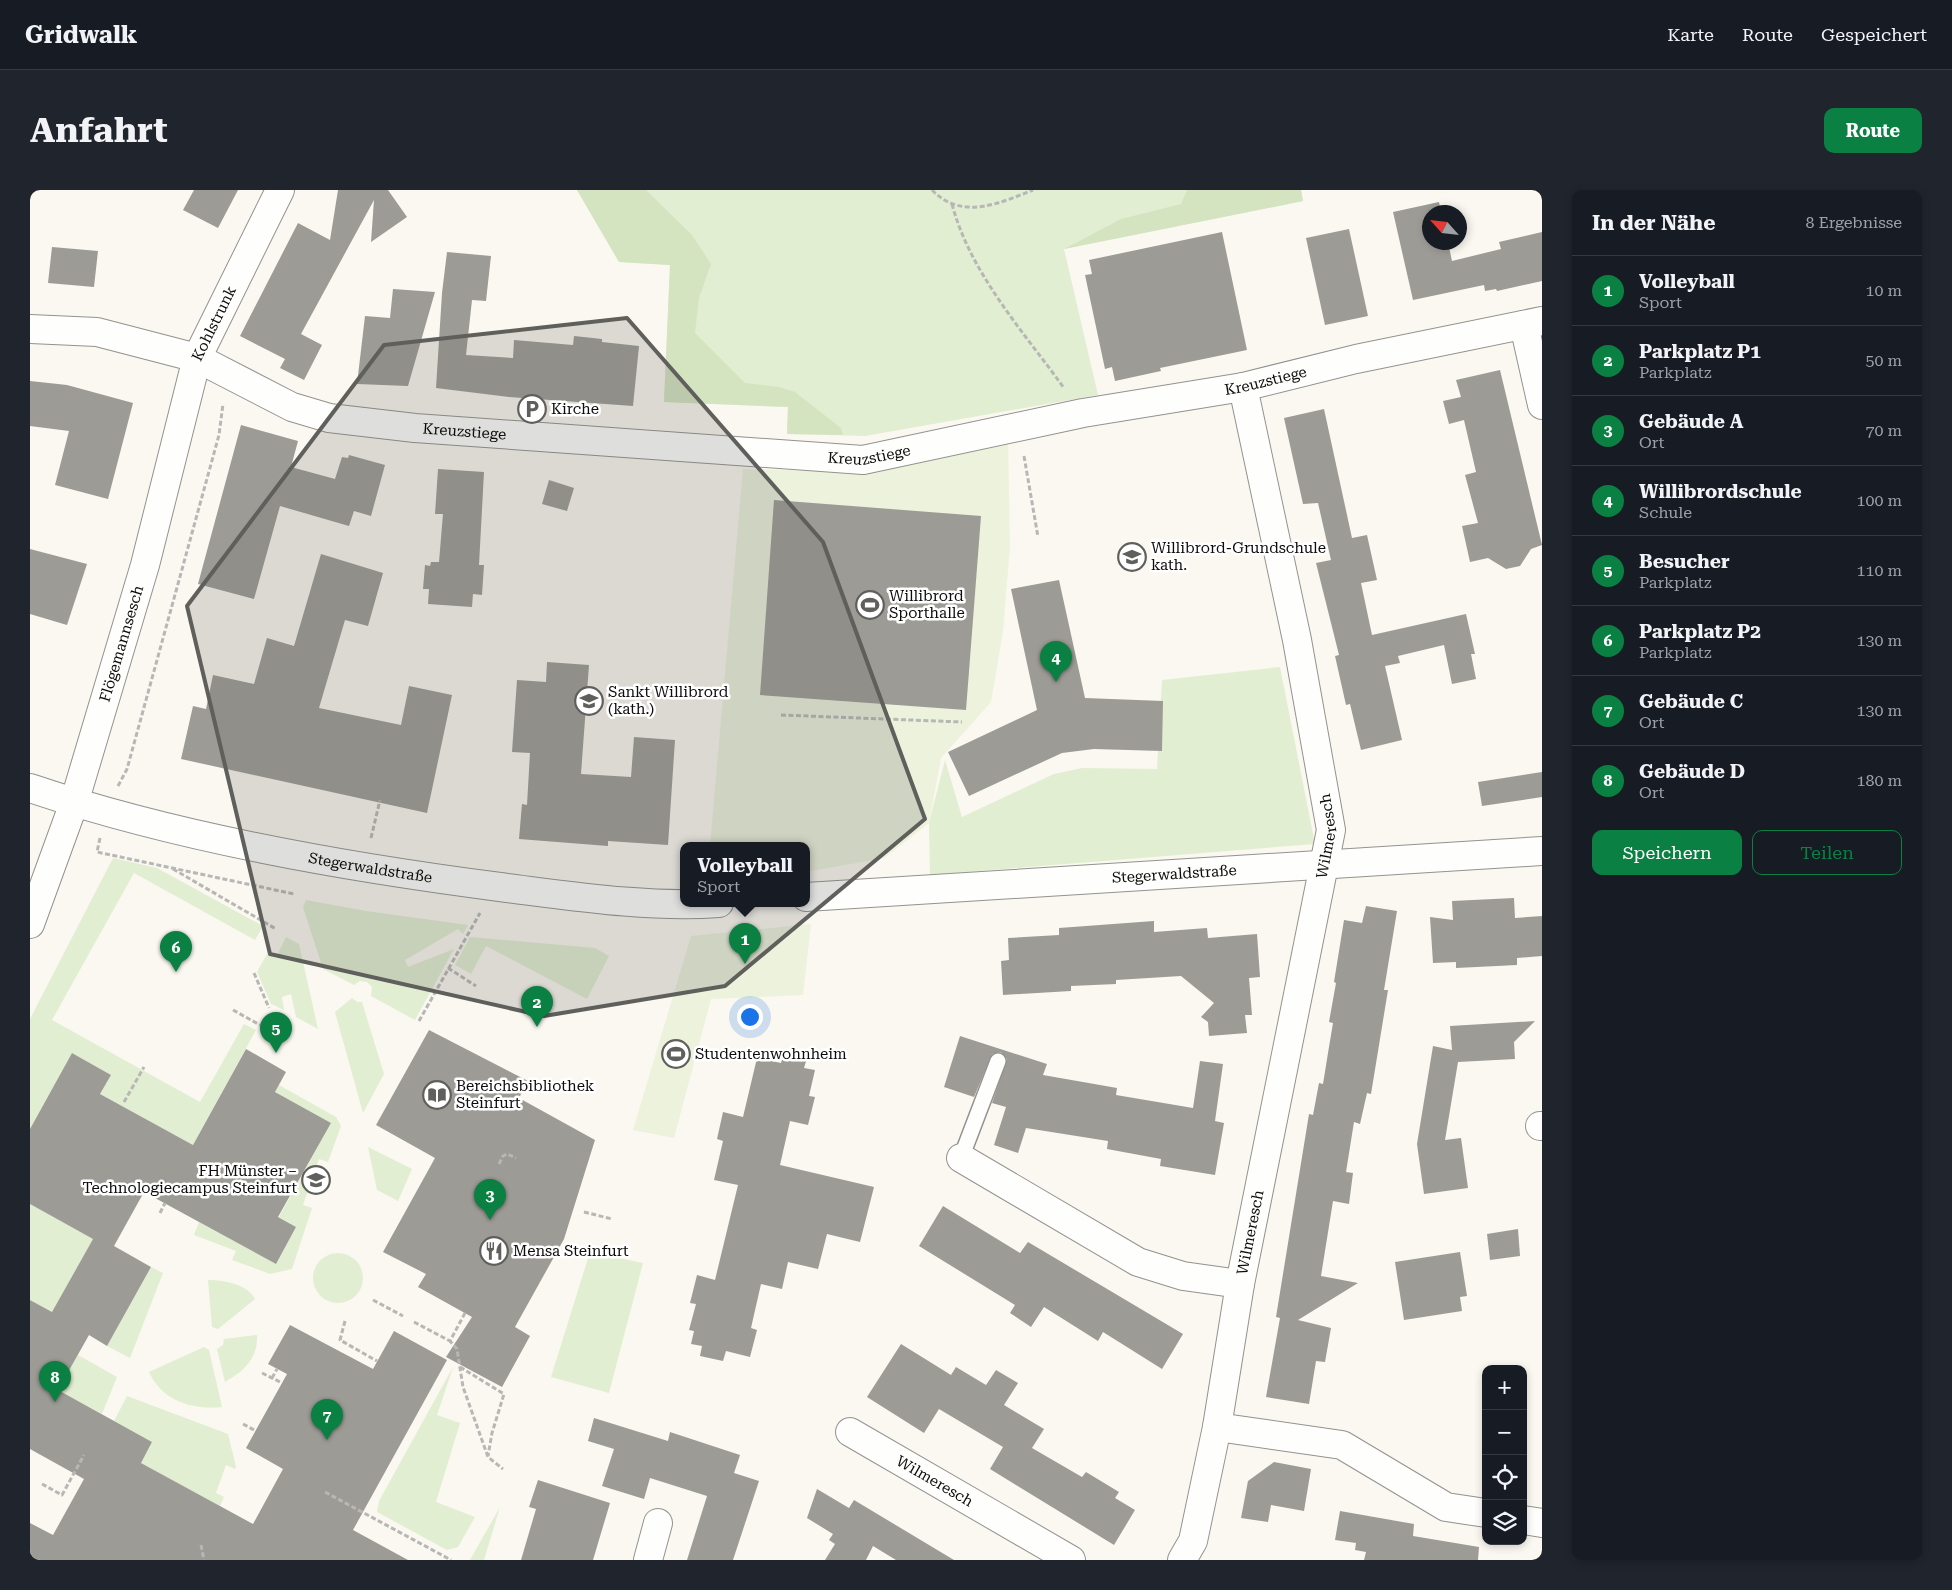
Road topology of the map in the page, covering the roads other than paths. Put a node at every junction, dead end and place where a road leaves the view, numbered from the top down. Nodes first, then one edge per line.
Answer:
1 (280, 190) edge
2 (1533, 323) edge
3 (30, 329) edge
4 (197, 358) junction
5 (1243, 387) junction
6 (1542, 405) edge
7 (30, 788) edge
8 (74, 803) junction
9 (1542, 851) edge
10 (1323, 863) junction
11 (810, 897) edge
12 (680, 902) edge
13 (30, 924) edge
14 (998, 1061) dead end
15 (961, 1158) joint
16 (1240, 1284) junction
17 (1217, 1428) junction
18 (850, 1432) dead end
19 (1482, 1512) edge
20 (1527, 1521) edge
21 (1542, 1523) edge
22 (658, 1524) dead end
23 (648, 1560) edge
24 (1071, 1560) edge
25 (1182, 1560) edge

1 - 4 street, Kohlstrunk
2 - 5 street, Kreuzstiege
2 - 6 street
3 - 4 street, Kohlstrunk
4 - 5 street, Kreuzstiege
4 - 8 street, Flögemannsesch
5 - 10 street, Wilmeresch
7 - 8 street, Stegerwaldstraße
8 - 12 street, Stegerwaldstraße
8 - 13 street, Flögemannsesch
9 - 10 street, Stegerwaldstraße
10 - 11 street, Stegerwaldstraße
10 - 16 street, Wilmeresch
14 - 15 lane
15 - 16 street, Wilmeresch
16 - 17 street, Wilmeresch
17 - 19 street
17 - 25 street, Wilmeresch
18 - 24 street, Wilmeresch
20 - 21 street
22 - 23 street

